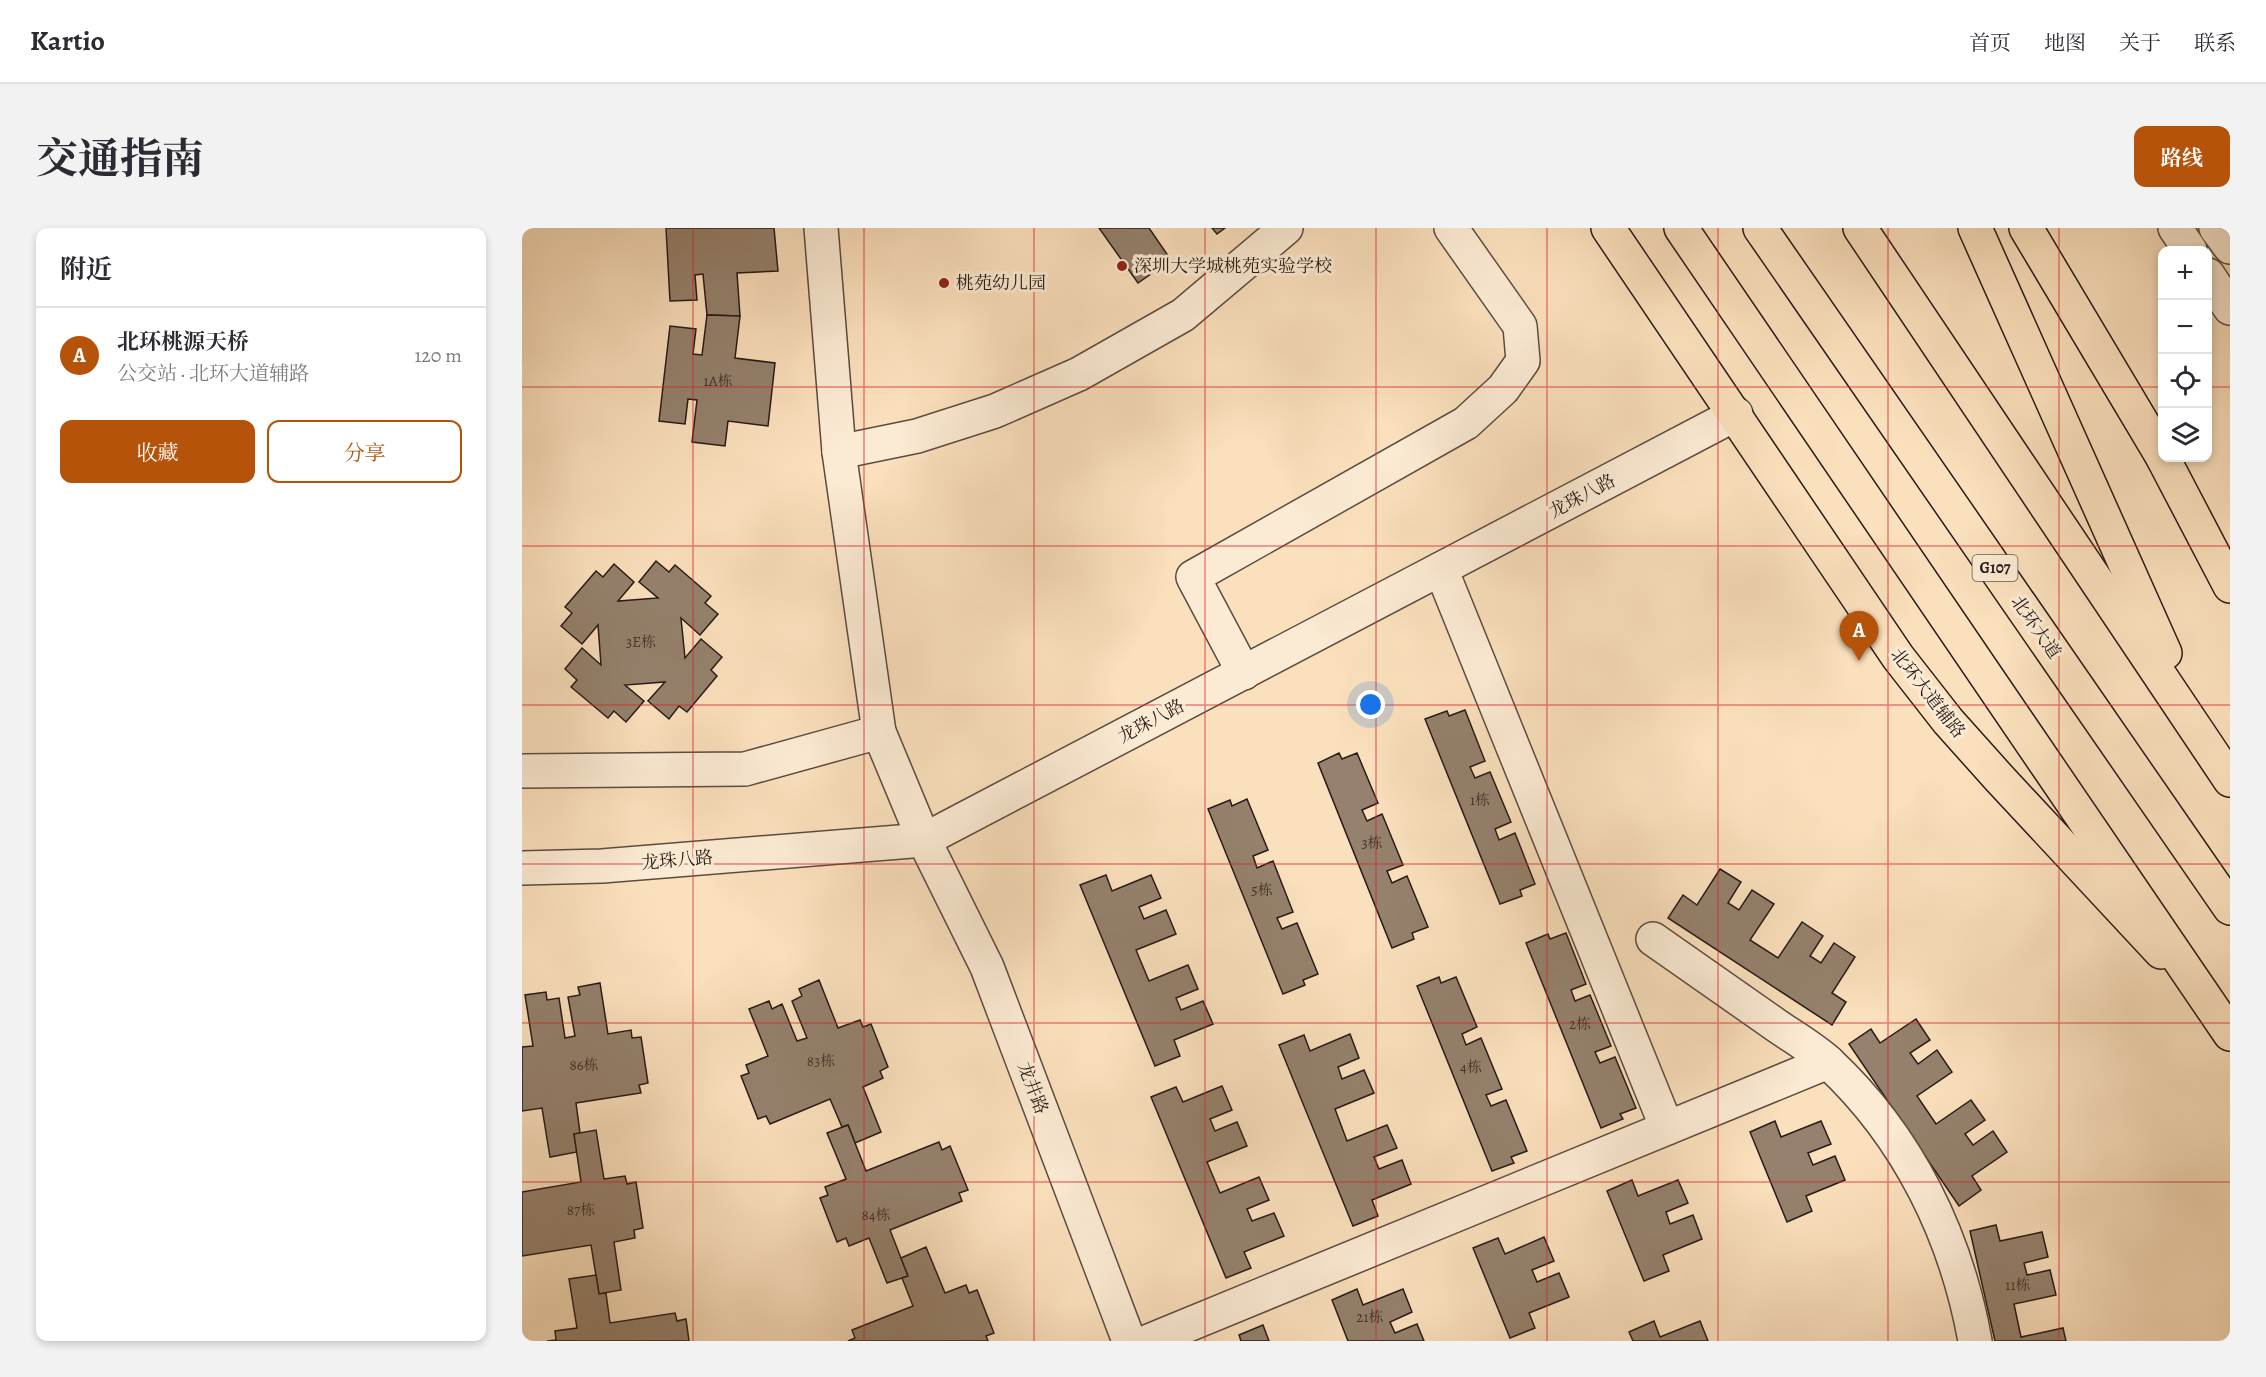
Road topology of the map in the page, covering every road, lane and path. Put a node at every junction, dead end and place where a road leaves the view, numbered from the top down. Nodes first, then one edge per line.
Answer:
1 (821, 228) edge
2 (1286, 228) edge
3 (1451, 228) edge
4 (1608, 228) edge
5 (1681, 228) edge
6 (1760, 228) edge
7 (1860, 228) edge
8 (1975, 228) edge
9 (2026, 228) edge
10 (2175, 228) edge
11 (2216, 228) edge
12 (2187, 246) edge
13 (2230, 247) edge
14 (2212, 281) edge
15 (2230, 308) edge
16 (1736, 414) junction
17 (2158, 449) edge
18 (838, 452) junction
19 (2166, 462) edge
20 (1441, 570) junction
21 (2230, 586) edge
22 (1244, 673) junction
23 (879, 732) junction
24 (522, 771) edge
25 (2224, 771) edge
26 (924, 840) junction
27 (522, 868) edge
28 (2230, 908) edge
29 (1653, 939) dead end
30 (2230, 1035) edge
31 (1828, 1062) junction
32 (1667, 1128) junction
33 (1129, 1341) edge
34 (1149, 1341) edge
35 (1975, 1341) edge

1 - 18 street, 龙井路
2 - 18 street
3 - 22 street
4 - 16 main road, 北环大道辅路
5 - 30 main road
6 - 28 main road, 北环大道 / G107
7 - 25 main road
8 - 25 main road
9 - 17 main road
10 - 12 street
11 - 13 street
14 - 15 street
16 - 20 street, 龙珠八路
16 - 30 main road, 北环大道辅路
18 - 23 street, 龙井路
19 - 21 main road
20 - 22 street, 龙珠八路
20 - 32 street
22 - 26 street, 龙珠八路
23 - 24 street
23 - 26 street, 龙井路
26 - 27 street, 龙珠八路
26 - 33 street, 龙井路
29 - 31 street
31 - 32 street
31 - 35 street
32 - 34 street

